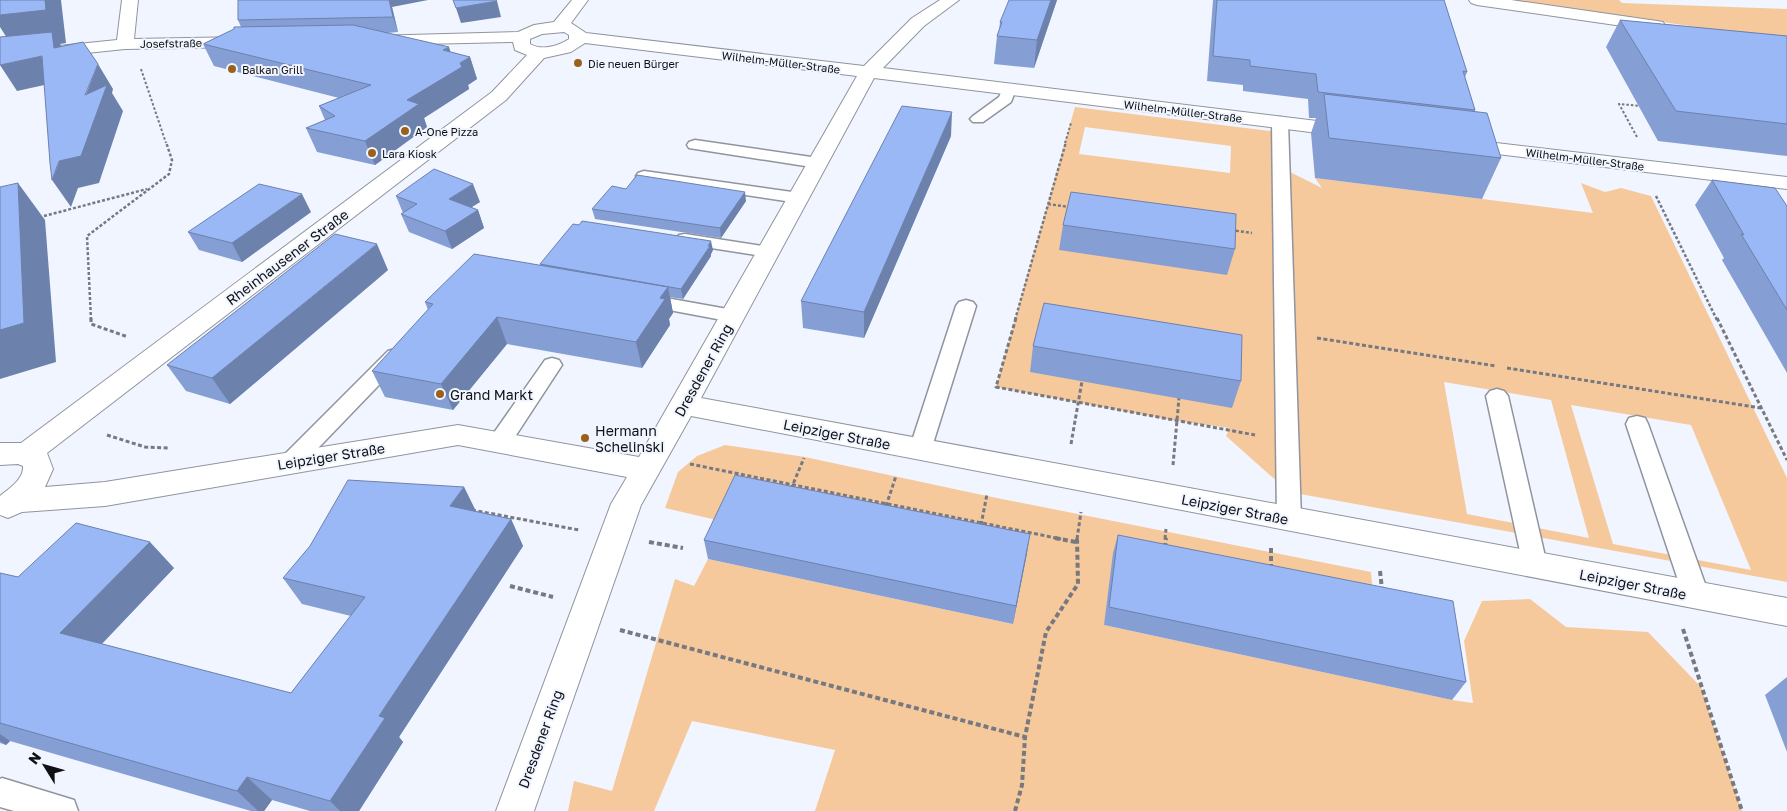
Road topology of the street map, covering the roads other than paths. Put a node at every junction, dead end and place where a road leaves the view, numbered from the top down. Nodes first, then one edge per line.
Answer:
1 (130, 0) edge
2 (580, 0) edge
3 (951, 0) edge
4 (1477, 0) edge
5 (559, 26) junction
6 (1672, 28) edge
7 (580, 37) junction
8 (363, 40) edge
9 (263, 42) edge
10 (125, 44) junction
11 (531, 45) junction
12 (0, 57) edge
13 (868, 73) junction
14 (1008, 90) junction
15 (978, 119) dead end
16 (1280, 122) junction
17 (1366, 133) edge
18 (1443, 142) edge
19 (695, 145) dead end
20 (818, 163) junction
21 (644, 176) edge
22 (1787, 183) edge
23 (799, 198) junction
24 (665, 236) edge
25 (768, 252) junction
26 (627, 297) edge
27 (966, 306) dead end
28 (733, 316) junction
29 (405, 346) edge
30 (552, 365) dead end
31 (1497, 396) dead end
32 (684, 405) junction
33 (1637, 424) dead end
34 (499, 443) junction
35 (13, 454) edge
36 (909, 459) junction
37 (290, 463) junction
38 (645, 469) junction
39 (8, 506) edge
40 (1280, 529) junction
41 (1536, 566) junction
42 (1696, 595) junction
43 (1787, 612) edge
44 (2, 792) dead end
45 (62, 811) edge
46 (515, 811) edge

1 - 10 street
2 - 5 street
3 - 13 street, Dresdener Ring
4 - 6 street
5 - 7 street
5 - 11 street, Rheinhausener Straße
7 - 11 street
7 - 13 street, Wilhelm-Müller-Straße
8 - 11 street
9 - 10 street, Josefstraße
10 - 12 street, Josefstraße
11 - 35 street, Rheinhausener Straße
13 - 14 street, Wilhelm-Müller-Straße
13 - 20 street, Dresdener Ring
14 - 15 lane
14 - 16 street, Wilhelm-Müller-Straße
16 - 17 street, Wilhelm-Müller-Straße
16 - 40 lane
18 - 22 street, Wilhelm-Müller-Straße
19 - 20 lane
20 - 23 street, Dresdener Ring
21 - 23 lane
23 - 25 street, Dresdener Ring
24 - 25 lane
25 - 28 street, Dresdener Ring
26 - 28 lane
27 - 36 lane
28 - 32 street, Dresdener Ring
29 - 37 lane
30 - 34 lane
31 - 41 lane
32 - 36 street, Leipziger Straße
32 - 38 street, Dresdener Ring
33 - 42 lane
34 - 37 street, Leipziger Straße
34 - 38 street, Leipziger Straße
35 - 39 street, Rheinhausener Straße
36 - 40 street, Leipziger Straße
37 - 39 street, Leipziger Straße
38 - 46 street, Dresdener Ring
40 - 41 street, Leipziger Straße
41 - 42 street, Leipziger Straße
42 - 43 street, Leipziger Straße
44 - 45 lane

